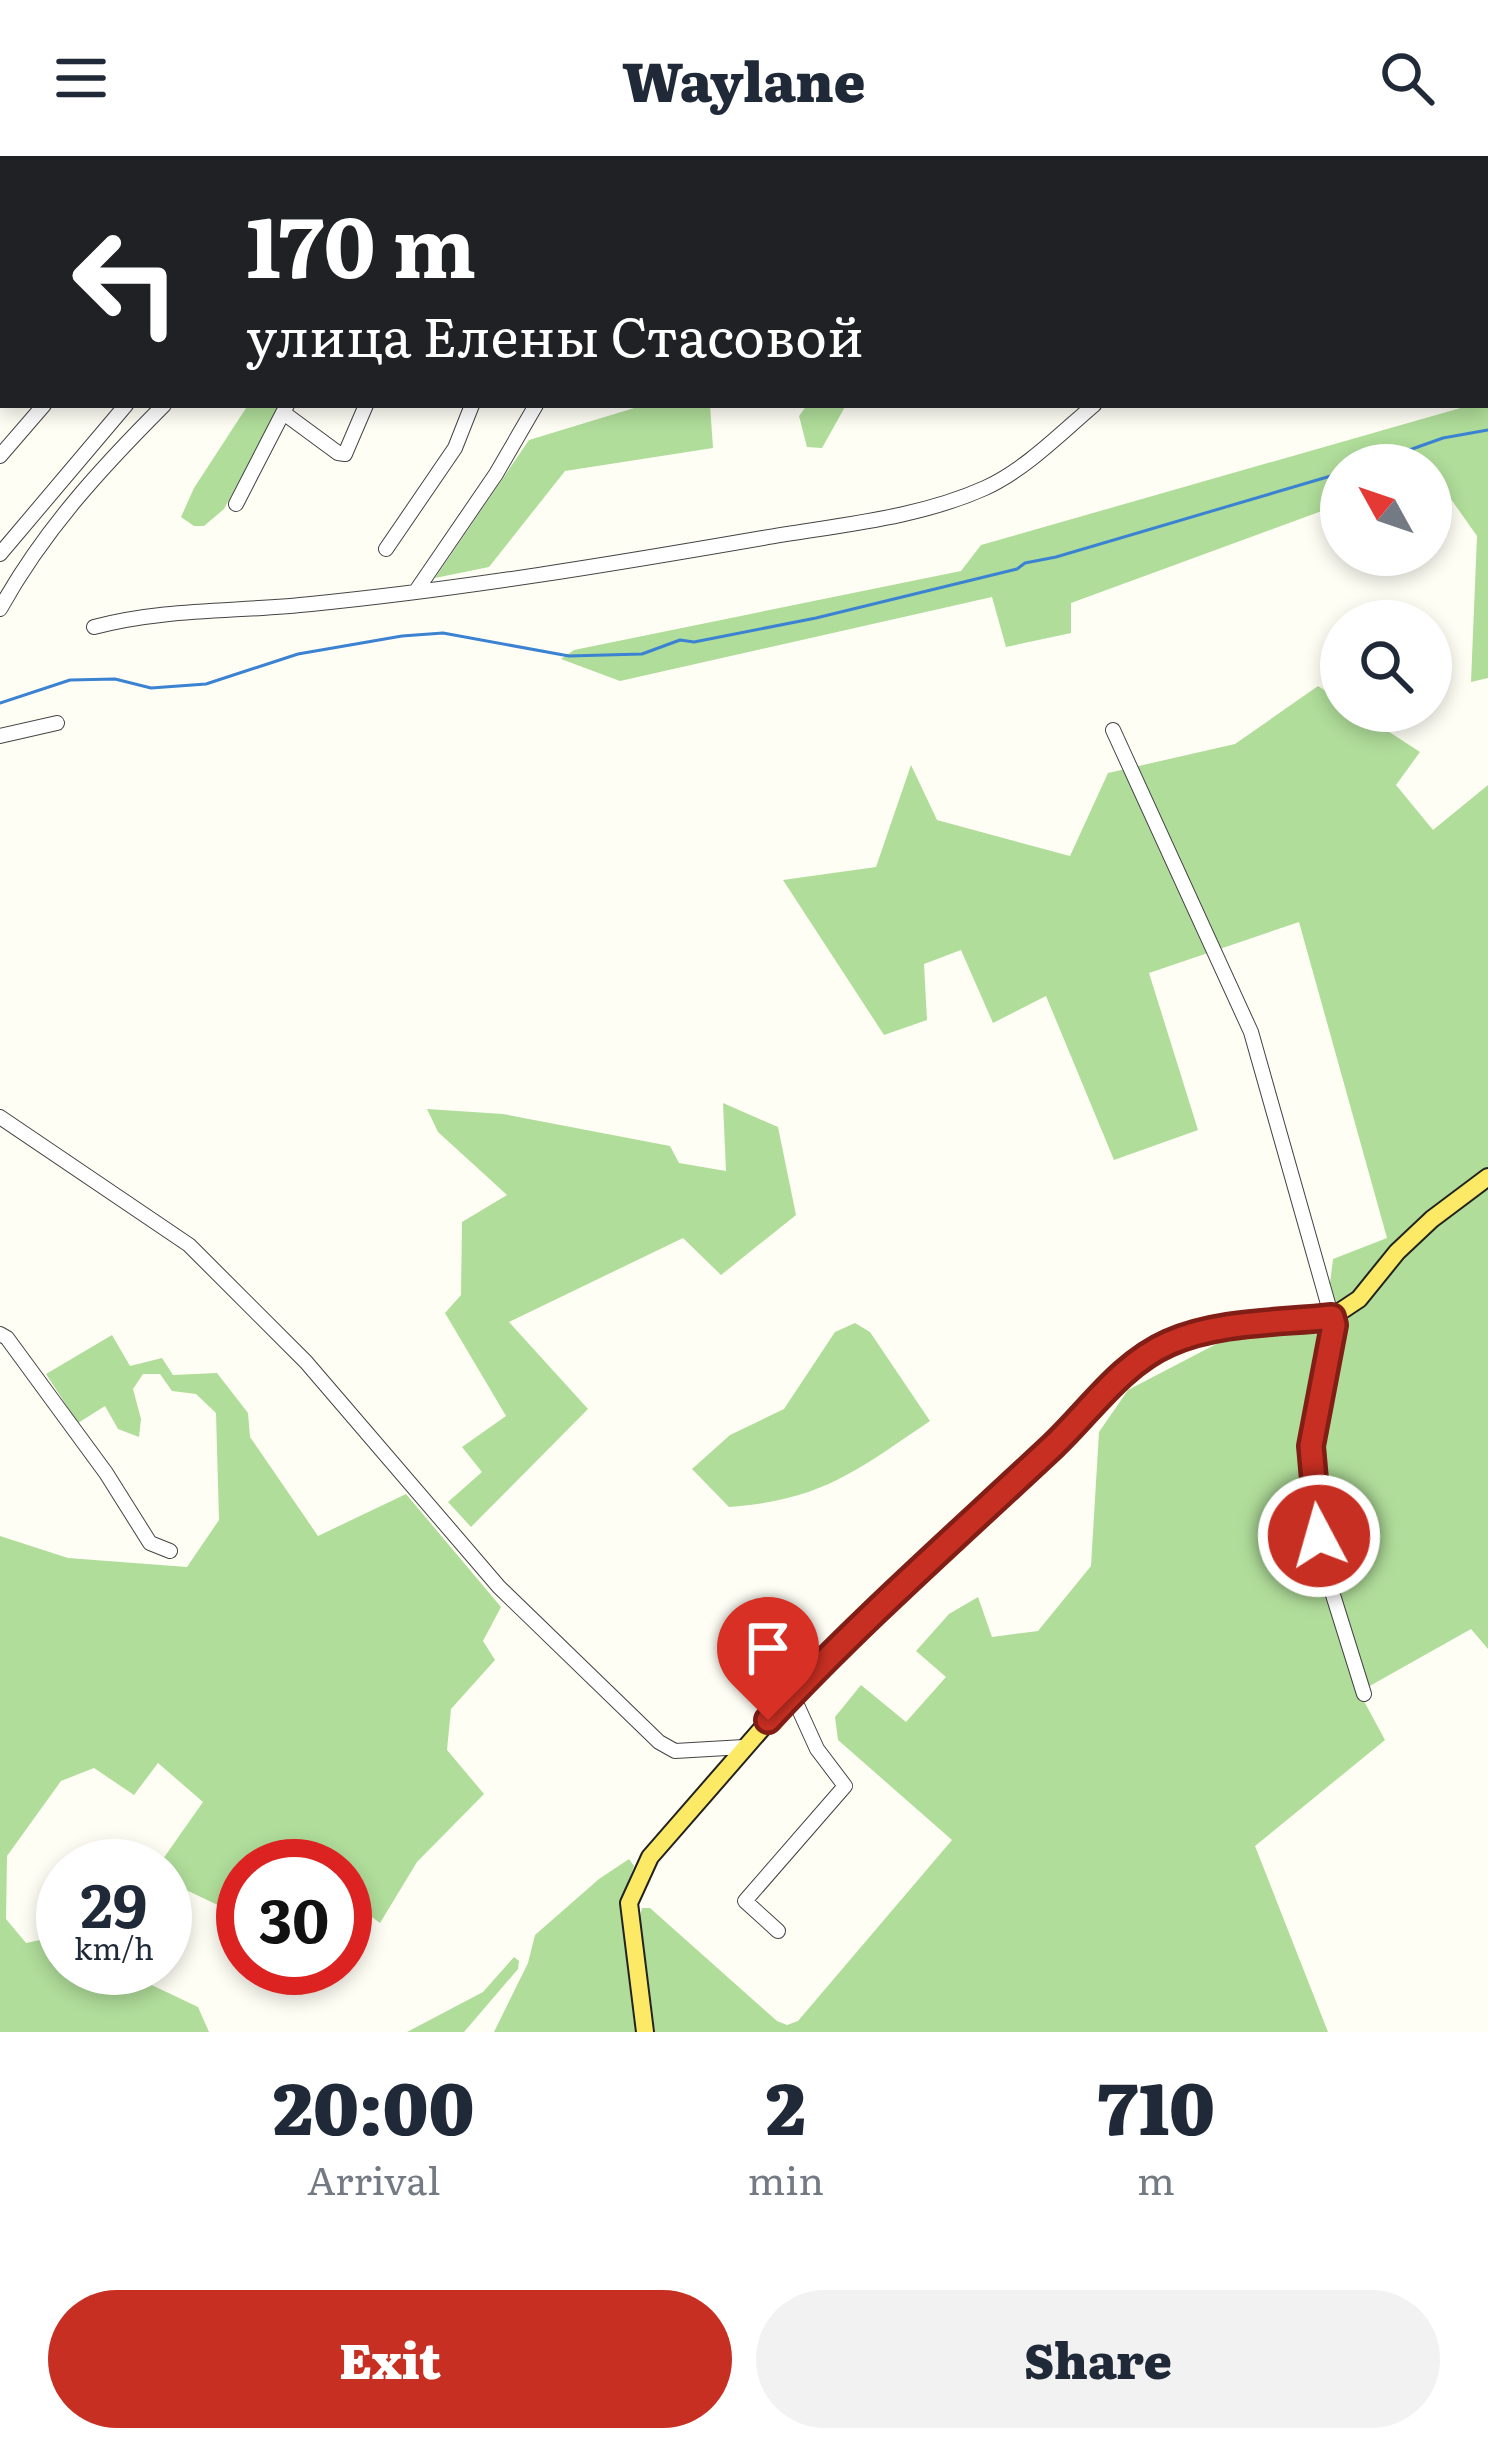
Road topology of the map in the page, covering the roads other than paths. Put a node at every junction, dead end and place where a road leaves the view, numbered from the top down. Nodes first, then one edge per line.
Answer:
1 (41, 408) edge
2 (123, 408) edge
3 (161, 408) edge
4 (365, 408) edge
5 (471, 408) edge
6 (534, 408) edge
7 (1090, 408) edge
8 (286, 410) edge
9 (0, 456) edge
10 (236, 504) dead end
11 (386, 549) dead end
12 (0, 554) edge
13 (416, 591) junction
14 (0, 609) edge
15 (94, 627) dead end
16 (58, 723) dead end
17 (1113, 730) dead end
18 (0, 736) edge
19 (0, 1117) edge
20 (1488, 1177) edge
21 (1332, 1317) junction
22 (0, 1334) edge
23 (170, 1550) dead end
24 (792, 1694) junction
25 (1364, 1694) dead end
26 (744, 1747) junction
27 (778, 1931) dead end
28 (644, 2032) edge

1 - 9 street
2 - 12 street
3 - 14 street
4 - 8 street
5 - 11 street
6 - 13 street
7 - 13 street
8 - 10 street
13 - 15 street
16 - 18 street
17 - 21 street
19 - 26 street
20 - 21 main road
21 - 24 main road
21 - 25 street
22 - 23 street
24 - 26 main road
24 - 27 street
26 - 28 main road

